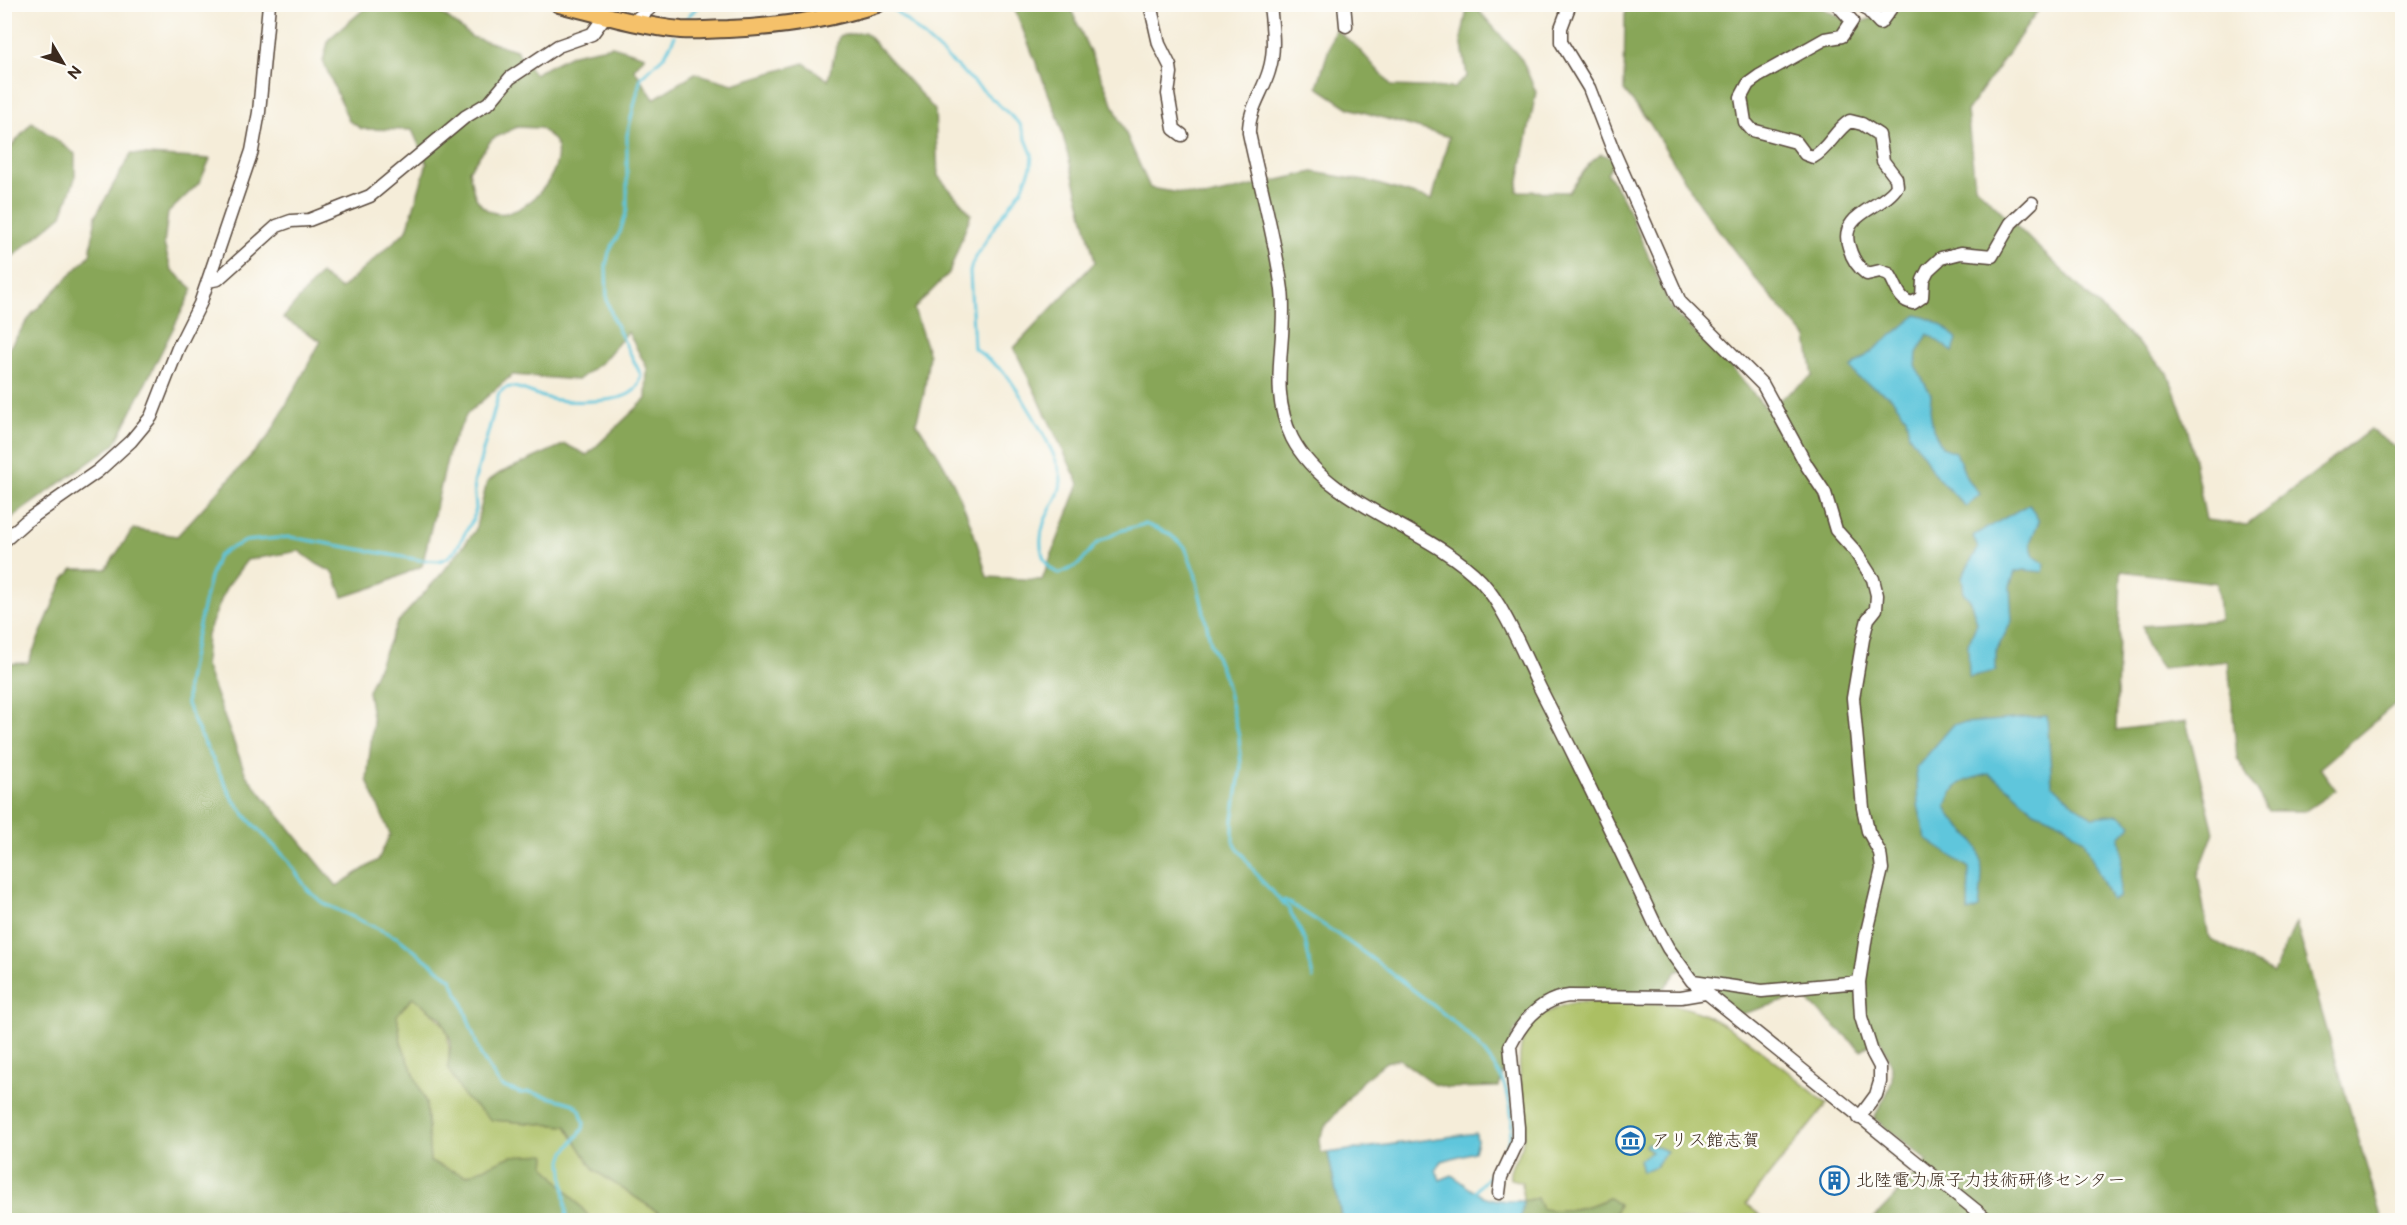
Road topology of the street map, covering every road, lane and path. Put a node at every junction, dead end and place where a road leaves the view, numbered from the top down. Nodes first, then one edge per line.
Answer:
1 (269, 4) edge
2 (560, 4) edge
3 (655, 4) edge
4 (1150, 4) edge
5 (1270, 4) edge
6 (1344, 4) edge
7 (1570, 4) edge
8 (1838, 4) edge
9 (1862, 4) edge
10 (1894, 4) edge
11 (876, 5) edge
12 (606, 15) junction
13 (633, 22) junction
14 (1346, 26) dead end
15 (1182, 135) dead end
16 (2032, 203) dead end
17 (208, 281) junction
18 (4, 541) edge
19 (1692, 981) junction
20 (1859, 982) junction
21 (1705, 993) junction
22 (1859, 1118) junction
23 (1499, 1193) dead end
24 (1988, 1221) edge

1 - 17 street
2 - 12 main road
3 - 13 street
4 - 15 street
5 - 19 street
6 - 14 street
7 - 20 street
8 - 16 street
9 - 10 street
11 - 13 main road
12 - 13 main road
12 - 17 street
17 - 18 street
19 - 20 street
19 - 21 street
20 - 22 street
21 - 22 street
21 - 23 street
22 - 24 street

